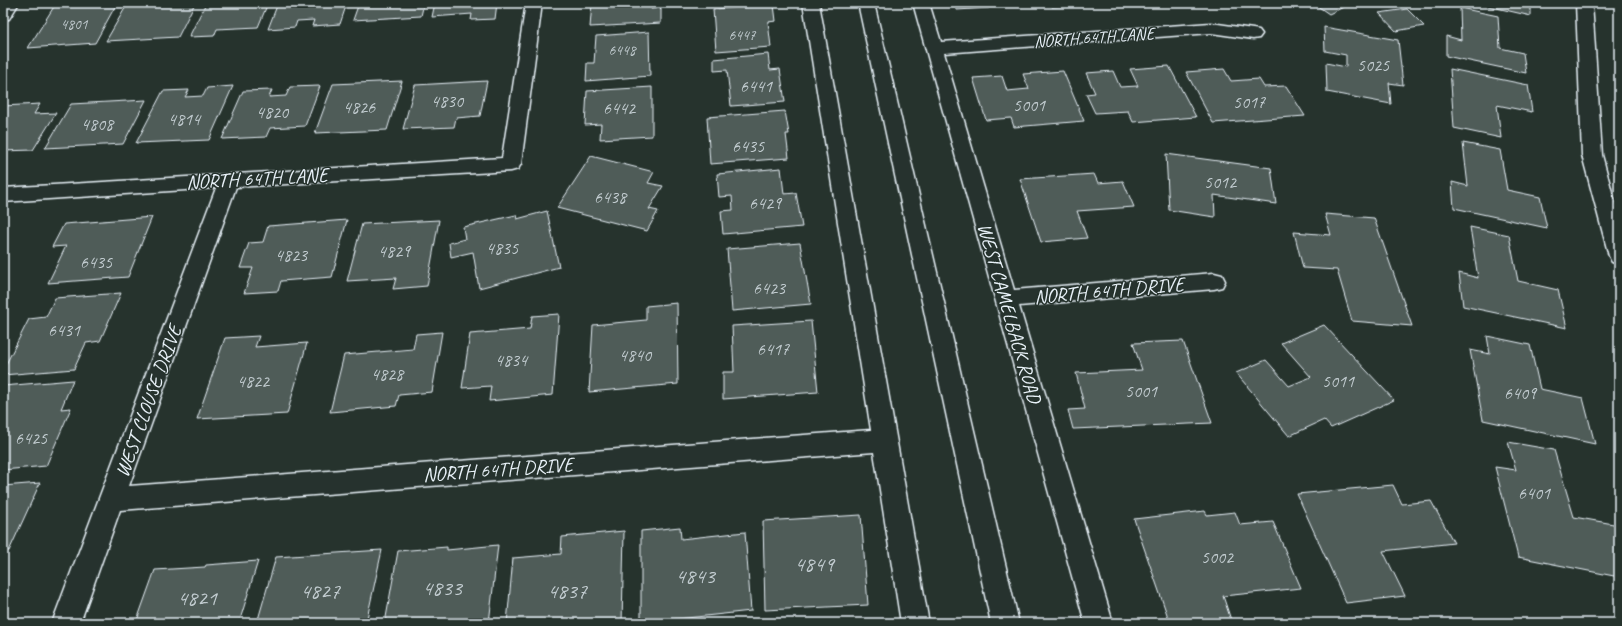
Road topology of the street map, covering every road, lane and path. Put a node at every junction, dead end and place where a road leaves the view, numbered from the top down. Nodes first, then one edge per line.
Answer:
1 (11, 3) edge
2 (534, 3) edge
3 (810, 3) edge
4 (866, 3) edge
5 (921, 3) edge
6 (1584, 3) edge
7 (3, 15) edge
8 (1253, 34) dead end
9 (934, 48) junction
10 (229, 180) junction
11 (3, 195) edge
12 (1619, 256) edge
13 (1214, 281) dead end
14 (1005, 299) junction
15 (884, 440) junction
16 (112, 499) junction
17 (66, 623) edge
18 (915, 623) edge
19 (1005, 623) edge
20 (1099, 623) edge

1 - 7 street
2 - 10 street, NORTH 64TH LANE
3 - 15 street
4 - 19 street
5 - 9 street, WEST CAMELBACK ROAD
6 - 12 street
8 - 9 street, NORTH 64TH LANE
9 - 14 street, WEST CAMELBACK ROAD
10 - 11 street, NORTH 64TH LANE
10 - 16 street, WEST CLOUSE DRIVE
13 - 14 street, NORTH 64TH DRIVE
14 - 20 street, WEST CAMELBACK ROAD
15 - 16 street, NORTH 64TH DRIVE
15 - 18 street
16 - 17 street, WEST CLOUSE DRIVE

